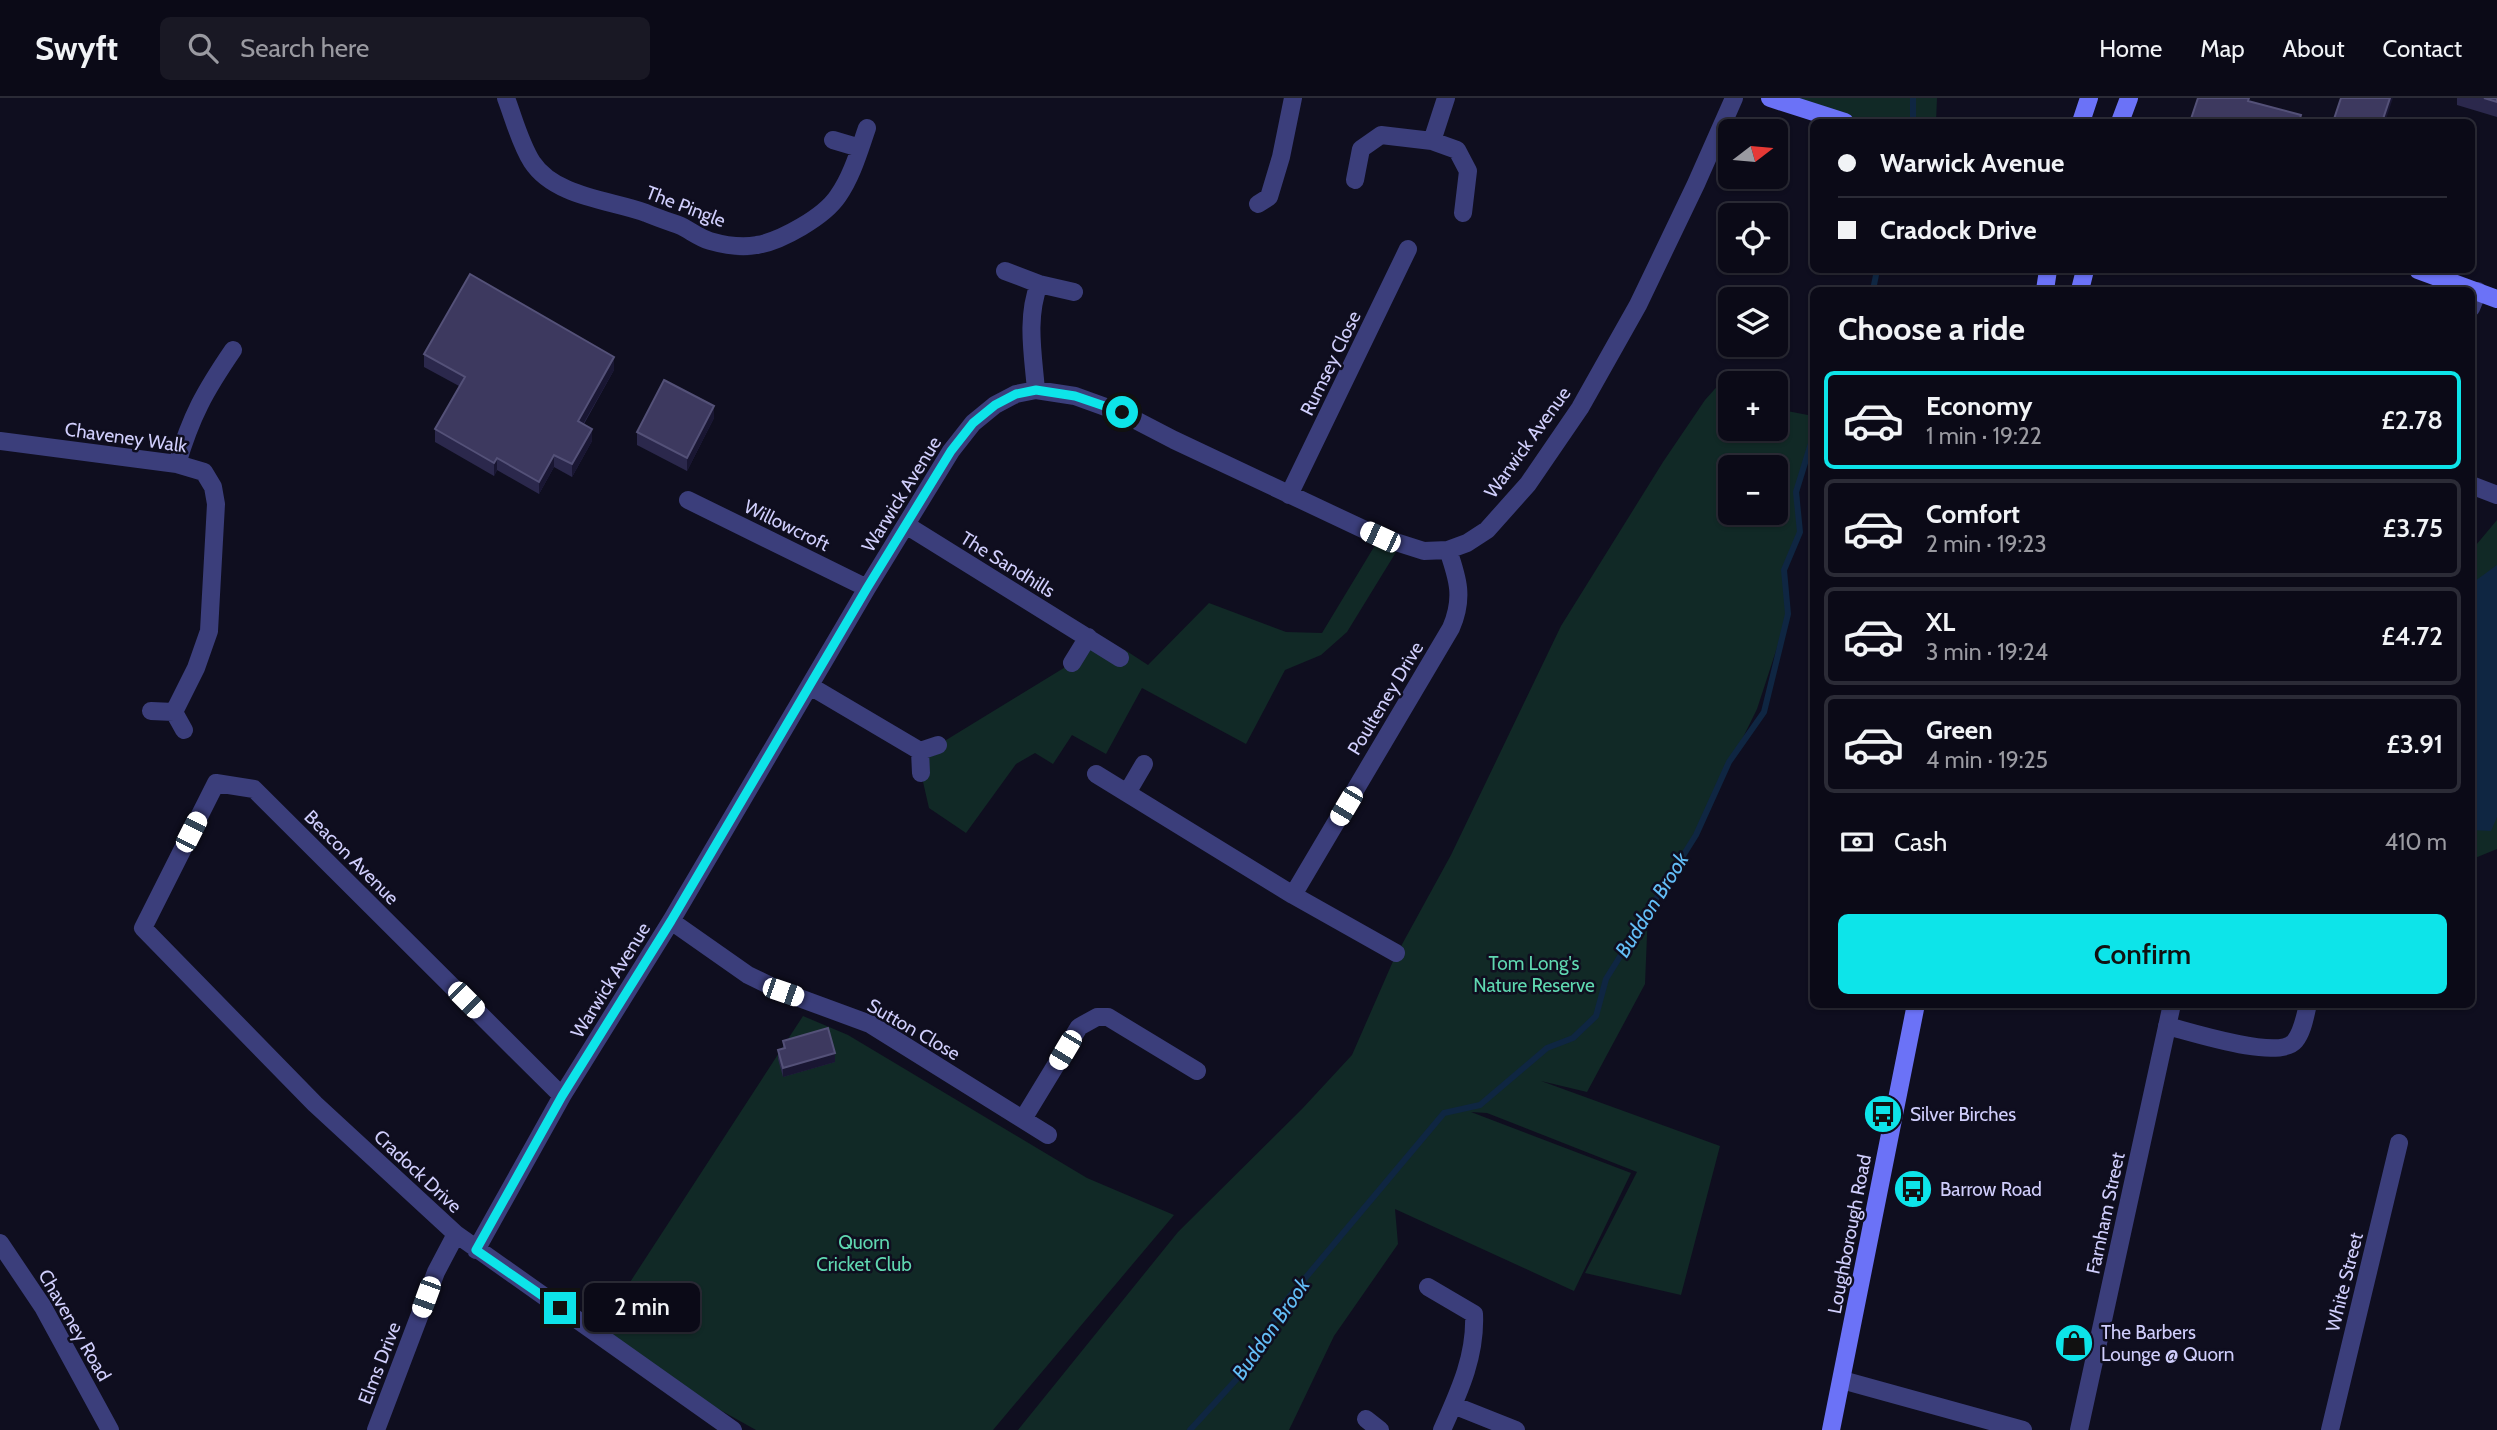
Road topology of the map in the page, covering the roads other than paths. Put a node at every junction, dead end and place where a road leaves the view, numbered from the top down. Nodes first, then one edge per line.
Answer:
1 (506, 98) edge
2 (1293, 98) edge
3 (1446, 98) edge
4 (1734, 98) edge
5 (1770, 98) edge
6 (2089, 98) edge
7 (2129, 98) edge
8 (1836, 119) edge
9 (2082, 119) edge
10 (2121, 119) edge
11 (867, 128) dead end
12 (833, 140) dead end
13 (1432, 141) junction
14 (860, 148) junction
15 (1355, 180) dead end
16 (1258, 204) dead end
17 (1463, 213) dead end
18 (1408, 249) dead end
19 (1005, 271) dead end
20 (2424, 273) edge
21 (1039, 284) junction
22 (2451, 287) edge
23 (1074, 292) dead end
24 (2475, 299) edge
25 (2497, 299) edge
26 (233, 350) dead end
27 (1036, 390) junction
28 (0, 441) edge
29 (177, 464) junction
30 (2475, 487) edge
31 (1289, 495) junction
32 (2497, 495) edge
33 (688, 500) dead end
34 (906, 526) junction
35 (1448, 550) junction
36 (867, 588) junction
37 (1088, 638) junction
38 (1120, 658) dead end
39 (1072, 663) dead end
40 (810, 686) junction
41 (151, 712) dead end
42 (174, 712) junction
43 (184, 730) dead end
44 (1144, 764) dead end
45 (922, 773) dead end
46 (1096, 774) dead end
47 (1126, 793) junction
48 (1293, 895) junction
49 (671, 921) junction
50 (143, 928) joint
51 (1396, 953) dead end
52 (1915, 1008) edge
53 (2171, 1008) edge
54 (2307, 1008) edge
55 (2167, 1026) junction
56 (1197, 1071) dead end
57 (562, 1096) junction
58 (1023, 1119) junction
59 (1048, 1135) dead end
60 (2399, 1143) dead end
61 (456, 1234) junction
62 (0, 1243) edge
63 (476, 1250) junction
64 (1428, 1287) dead end
65 (1842, 1380) junction
66 (1453, 1405) junction
67 (110, 1430) edge
68 (376, 1430) edge
69 (733, 1430) edge
70 (1442, 1430) edge
71 (1516, 1430) edge
72 (1831, 1430) edge
73 (2023, 1430) edge
74 (2080, 1430) edge
75 (2330, 1430) edge

1 - 14 street, The Pingle
2 - 16 street
3 - 13 street
4 - 35 street, Warwick Avenue
5 - 8 street
6 - 9 street
7 - 10 street
11 - 14 street, The Pingle
12 - 14 street
13 - 15 street
13 - 17 street
18 - 31 street, Rumsey Close
19 - 21 street
20 - 22 street
21 - 23 street
21 - 27 street
24 - 25 street
26 - 29 street
27 - 31 street, Warwick Avenue
27 - 34 street, Warwick Avenue
28 - 29 street, Chaveney Walk
29 - 42 street, Chaveney Walk
30 - 32 street
31 - 35 street, Warwick Avenue
33 - 36 street, Willowcroft
34 - 36 street, Warwick Avenue
34 - 37 street, The Sandhills
35 - 48 street, Poulteney Drive
36 - 40 street, Warwick Avenue
37 - 38 street, The Sandhills
37 - 39 street
40 - 45 street
40 - 49 street, Warwick Avenue
41 - 42 street
42 - 43 street
44 - 47 street
46 - 47 street
47 - 48 street
48 - 51 street
49 - 57 street, Warwick Avenue
49 - 58 street, Sutton Close
50 - 57 street, Beacon Avenue
50 - 61 street, Cradock Drive
52 - 65 street, Loughborough Road
53 - 55 street, Farnham Street
54 - 55 street
55 - 74 street, Farnham Street
56 - 58 street
57 - 63 street, Warwick Avenue
58 - 59 street, Sutton Close
60 - 75 street, White Street
61 - 63 street, Cradock Drive
61 - 68 street, Elms Drive
62 - 67 street, Chaveney Road
63 - 69 street, Cradock Drive
64 - 66 street
65 - 72 street, Loughborough Road
65 - 73 street
66 - 70 street
66 - 71 street

